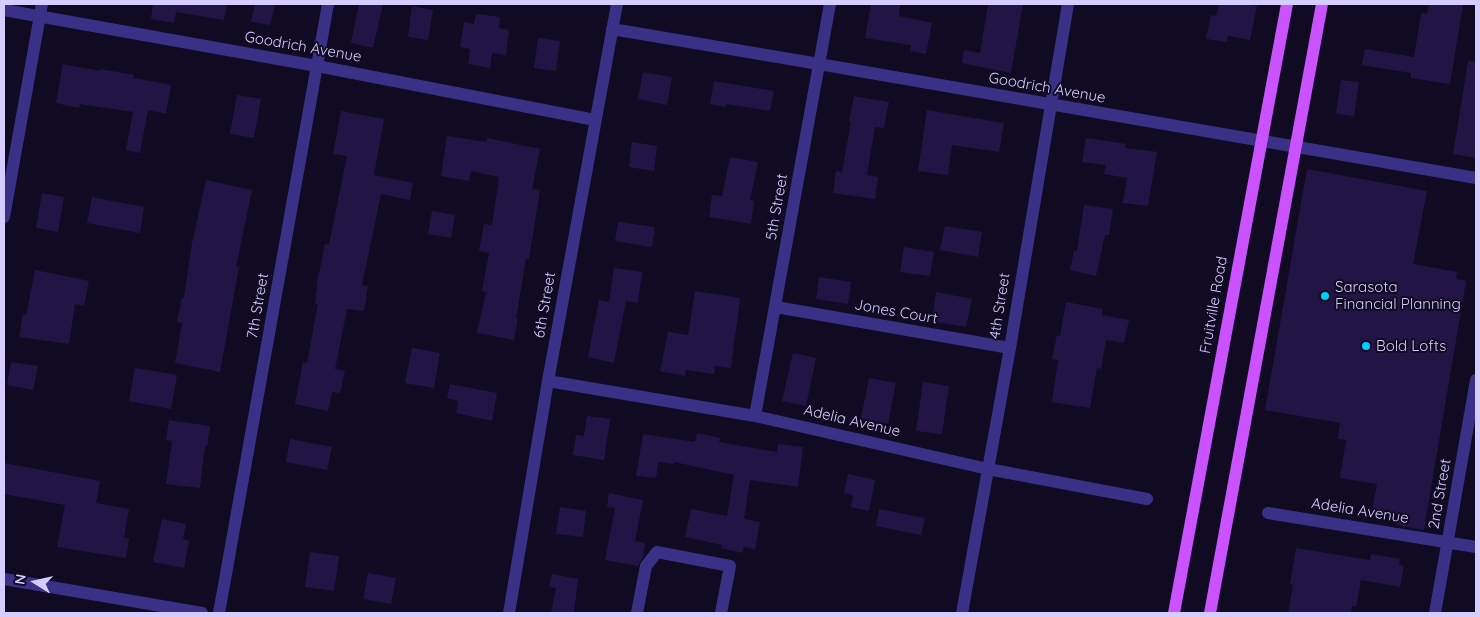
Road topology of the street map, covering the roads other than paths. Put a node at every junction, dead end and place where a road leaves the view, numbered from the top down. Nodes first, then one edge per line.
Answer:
1 (328, 4) edge
2 (617, 4) edge
3 (830, 4) edge
4 (1068, 4) edge
5 (1287, 4) edge
6 (1322, 4) edge
7 (4, 10) edge
8 (41, 10) edge
9 (612, 29) junction
10 (819, 64) junction
11 (317, 66) junction
12 (1050, 105) junction
13 (595, 120) junction
14 (1261, 141) junction
15 (1295, 147) junction
16 (1476, 178) edge
17 (4, 218) edge
18 (776, 307) junction
19 (1010, 348) junction
20 (1476, 380) edge
21 (548, 381) junction
22 (755, 416) junction
23 (988, 469) junction
24 (1147, 499) dead end
25 (1268, 513) dead end
26 (1448, 542) junction
27 (1476, 547) edge
28 (4, 578) edge
29 (202, 613) edge
30 (219, 613) edge
31 (509, 613) edge
32 (637, 613) edge
33 (721, 613) edge
34 (962, 613) edge
35 (1174, 613) edge
36 (1210, 613) edge
37 (1435, 613) edge

1 - 11 street, 7th Street
2 - 9 street, 6th Street
3 - 10 street, 5th Street
4 - 12 street, 4th Street
5 - 14 main road, Fruitville Road
6 - 15 main road
7 - 8 street, Goodrich Avenue
8 - 11 street, Goodrich Avenue
8 - 17 street
9 - 10 street, Goodrich Avenue
9 - 13 street, 6th Street
10 - 12 street, Goodrich Avenue
10 - 18 street, 5th Street
11 - 13 street, Goodrich Avenue
11 - 30 street, 7th Street
12 - 14 street, Goodrich Avenue
12 - 19 street, 4th Street
13 - 21 street, 6th Street
14 - 15 street, Goodrich Avenue
14 - 35 main road, Fruitville Road
15 - 16 street, Goodrich Avenue
15 - 36 main road
18 - 19 street, Jones Court
18 - 22 street, 5th Street
19 - 23 street, 4th Street
20 - 26 street, 2nd Street
21 - 22 street, Adelia Avenue
21 - 31 street, 6th Street
22 - 23 street, Adelia Avenue
23 - 24 street, Adelia Avenue
23 - 34 street, 4th Street
25 - 26 street, Adelia Avenue
26 - 27 street, Adelia Avenue
26 - 37 street, 2nd Street
28 - 29 street
32 - 33 street

